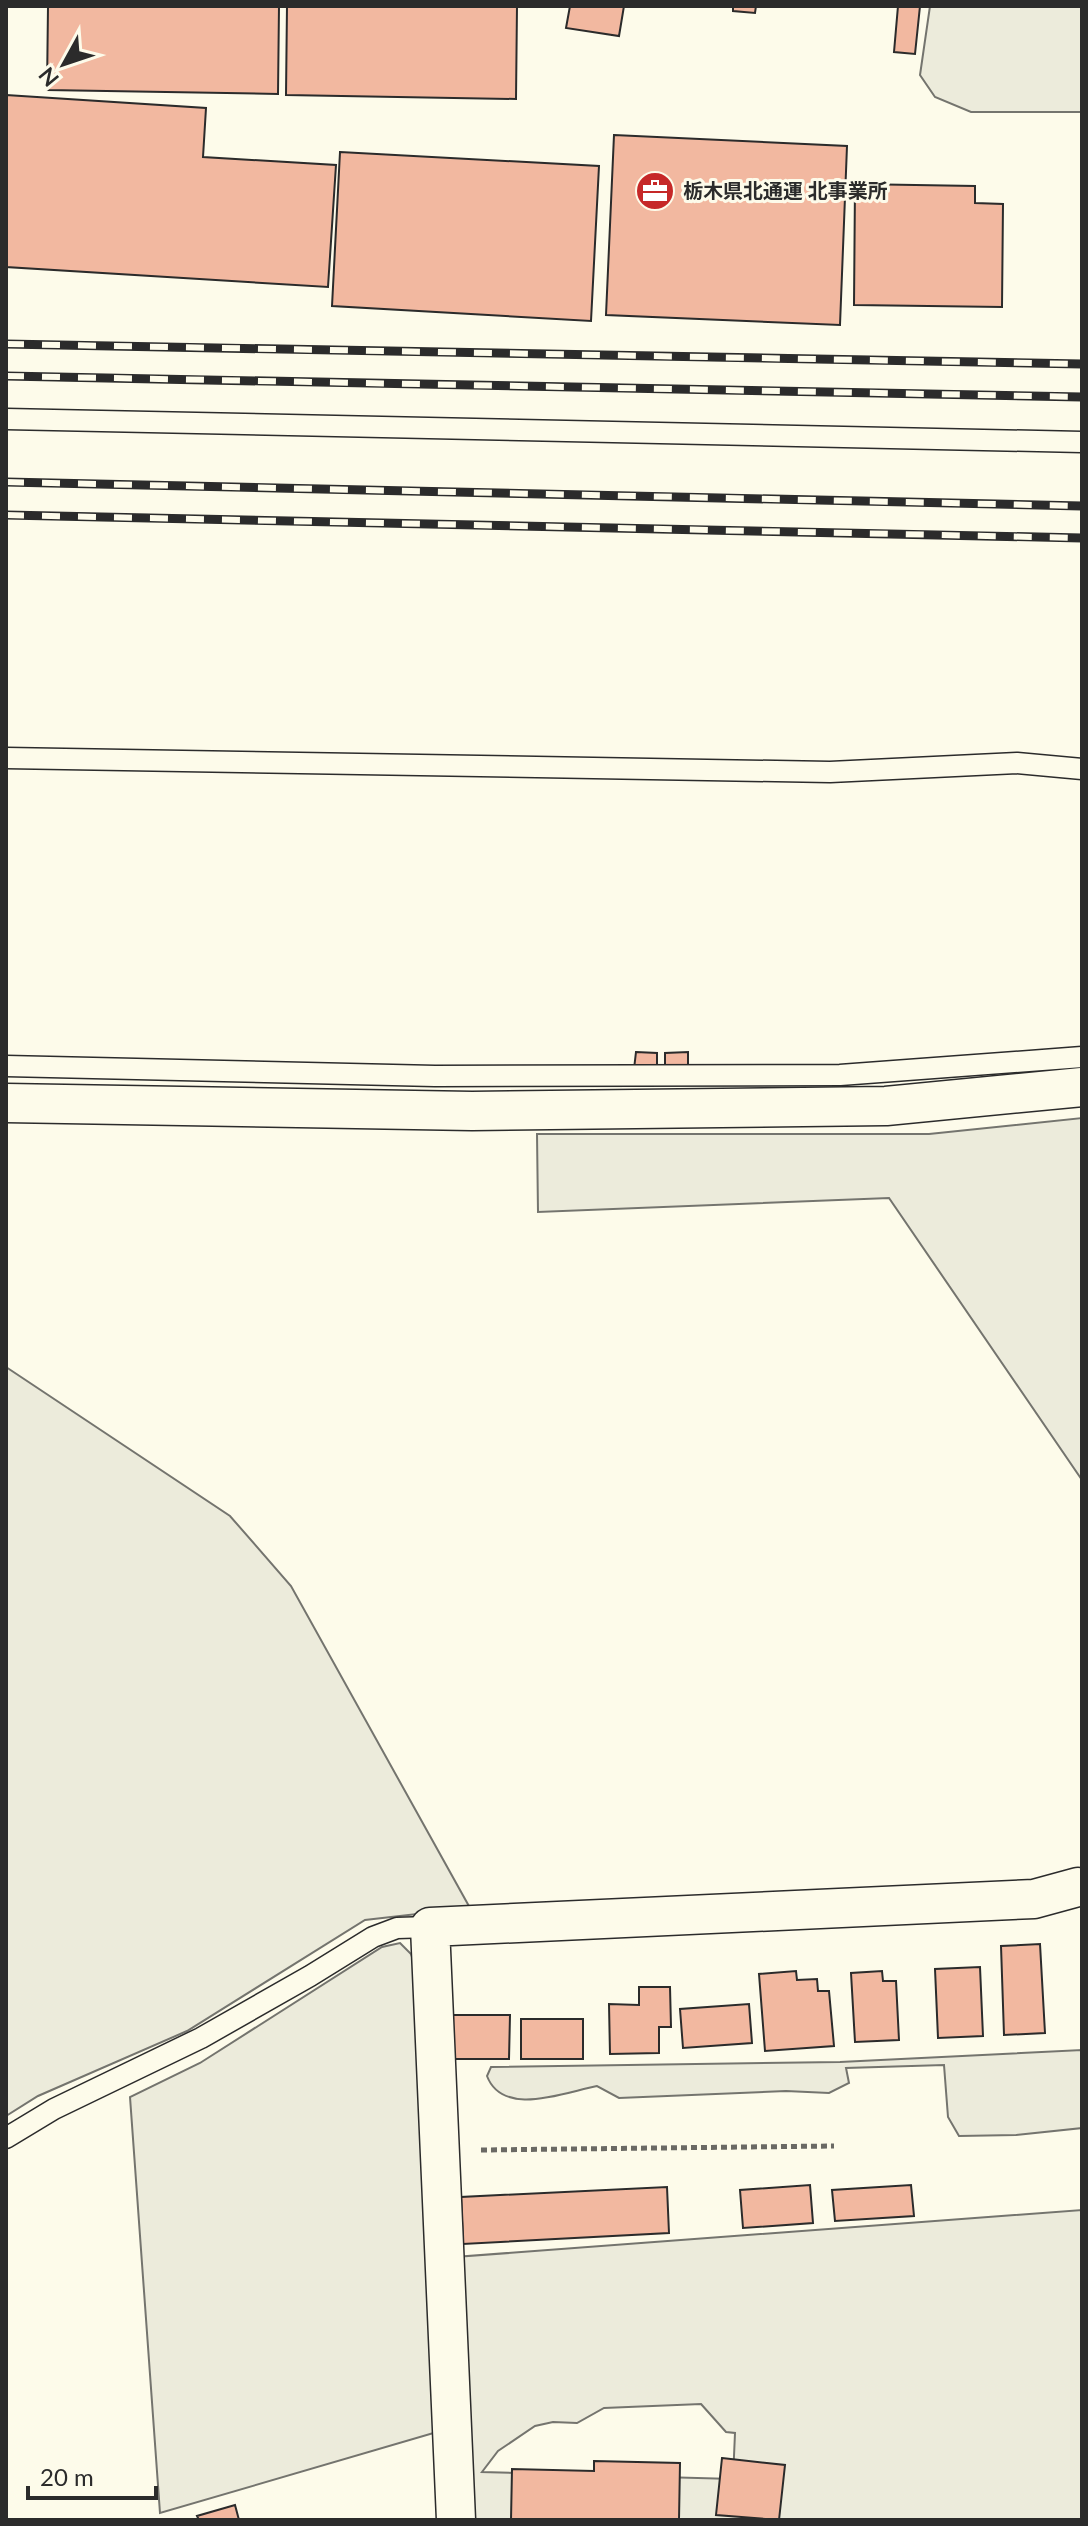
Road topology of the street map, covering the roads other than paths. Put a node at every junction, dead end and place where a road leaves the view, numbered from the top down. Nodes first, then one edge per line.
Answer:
1 (6, 419) edge
2 (1082, 442) edge
3 (6, 758) edge
4 (1082, 769) edge
5 (1082, 1057) edge
6 (6, 1066) edge
7 (1082, 1087) edge
8 (6, 1103) edge
9 (1080, 1887) edge
10 (430, 1927) junction
11 (6, 2138) edge
12 (456, 2520) edge

1 - 2 lane
3 - 4 lane
5 - 6 lane
7 - 8 street
9 - 10 street
10 - 11 lane
10 - 12 street

